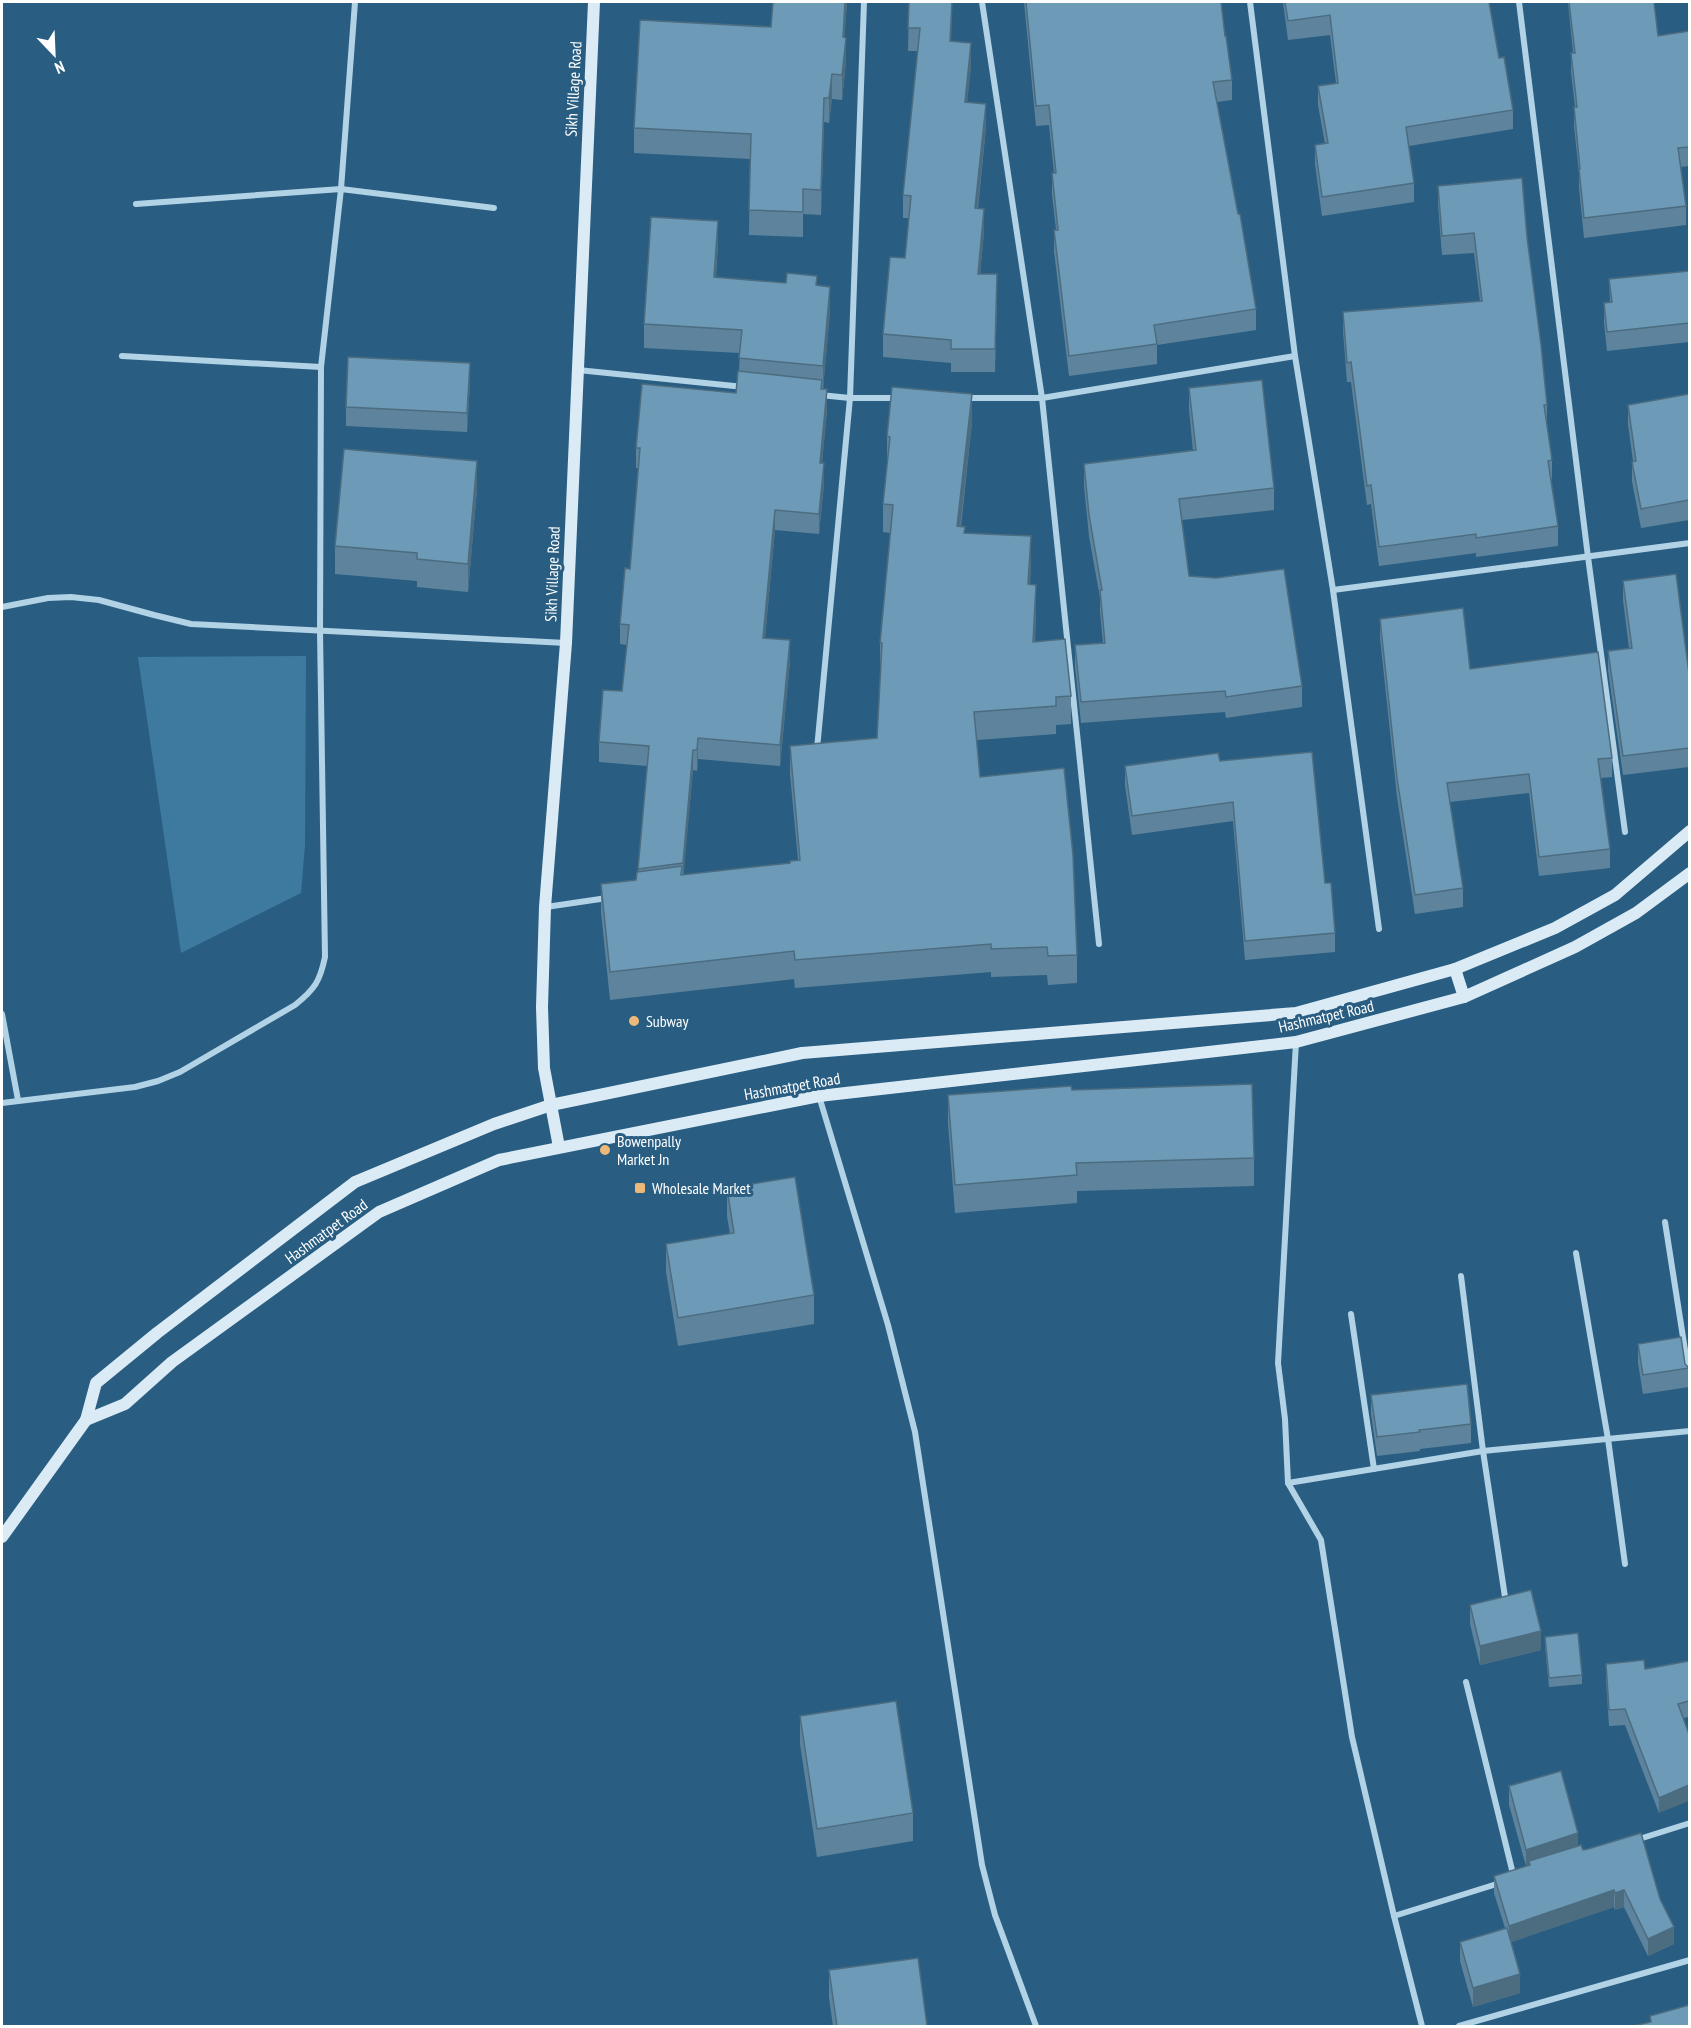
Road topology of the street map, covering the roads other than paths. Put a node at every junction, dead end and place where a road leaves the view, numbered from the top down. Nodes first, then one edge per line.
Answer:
1 (355, 2) edge
2 (594, 2) edge
3 (864, 2) edge
4 (982, 2) edge
5 (1250, 2) edge
6 (1520, 2) edge
7 (341, 189) junction
8 (136, 204) dead end
9 (494, 208) dead end
10 (122, 356) dead end
11 (1295, 356) junction
12 (321, 367) junction
13 (577, 370) junction
14 (748, 388) edge
15 (816, 394) edge
16 (850, 398) junction
17 (910, 398) edge
18 (958, 398) edge
19 (1042, 398) junction
20 (1689, 543) edge
21 (1588, 557) junction
22 (1333, 590) junction
23 (2, 607) edge
24 (320, 631) junction
25 (566, 642) junction
26 (816, 761) edge
27 (1689, 831) edge
28 (1625, 832) dead end
29 (1689, 873) edge
30 (616, 897) edge
31 (545, 907) junction
32 (1379, 929) dead end
33 (1099, 944) dead end
34 (1455, 969) junction
35 (1464, 997) junction
36 (2, 1014) edge
37 (1296, 1042) junction
38 (819, 1096) junction
39 (18, 1100) junction
40 (2, 1103) edge
41 (551, 1106) junction
42 (559, 1147) junction
43 (1665, 1222) dead end
44 (1576, 1253) dead end
45 (1461, 1276) dead end
46 (1351, 1314) dead end
47 (1689, 1382) edge
48 (86, 1420) junction
49 (1689, 1431) edge
50 (1608, 1439) junction
51 (1483, 1451) junction
52 (1374, 1469) junction
53 (1288, 1483) junction
54 (2, 1537) edge
55 (1625, 1564) dead end
56 (1505, 1597) edge
57 (1466, 1682) dead end
58 (1689, 1823) edge
59 (1624, 1844) edge
60 (1525, 1875) edge
61 (1514, 1878) junction
62 (1394, 1917) junction
63 (1689, 1960) edge
64 (1036, 2026) edge
65 (1422, 2026) edge
66 (1459, 2026) edge

1 - 7 street
2 - 13 main road, Sikh Village Road
3 - 16 street
4 - 19 street
5 - 11 street
6 - 21 street
7 - 8 street
7 - 9 street
7 - 12 street
10 - 12 street
11 - 19 street
11 - 22 street
12 - 24 street
13 - 14 street
13 - 25 main road, Sikh Village Road
15 - 16 street
16 - 17 street
16 - 26 street
18 - 19 street
19 - 33 street
20 - 21 street
21 - 22 street
21 - 28 street
22 - 32 street
23 - 24 street
24 - 25 street
24 - 39 street
25 - 31 main road, Sikh Village Road
27 - 34 main road
29 - 35 main road, Hashmatpet Road
30 - 31 street
31 - 41 main road, Sikh Village Road
34 - 35 main road
34 - 41 main road
35 - 37 main road, Hashmatpet Road
36 - 39 street
37 - 38 main road, Hashmatpet Road
37 - 53 street
38 - 42 main road, Hashmatpet Road
38 - 64 street
39 - 40 street
41 - 42 main road, Sikh Village Road
41 - 48 main road
42 - 48 main road, Hashmatpet Road
43 - 47 street
44 - 50 street
45 - 51 street
46 - 52 street
48 - 54 main road
49 - 50 street
50 - 51 street
50 - 55 street
51 - 52 street
51 - 56 street
52 - 53 street
53 - 62 street
57 - 61 street
58 - 59 street
60 - 61 street
61 - 62 street
62 - 65 street
63 - 66 street

